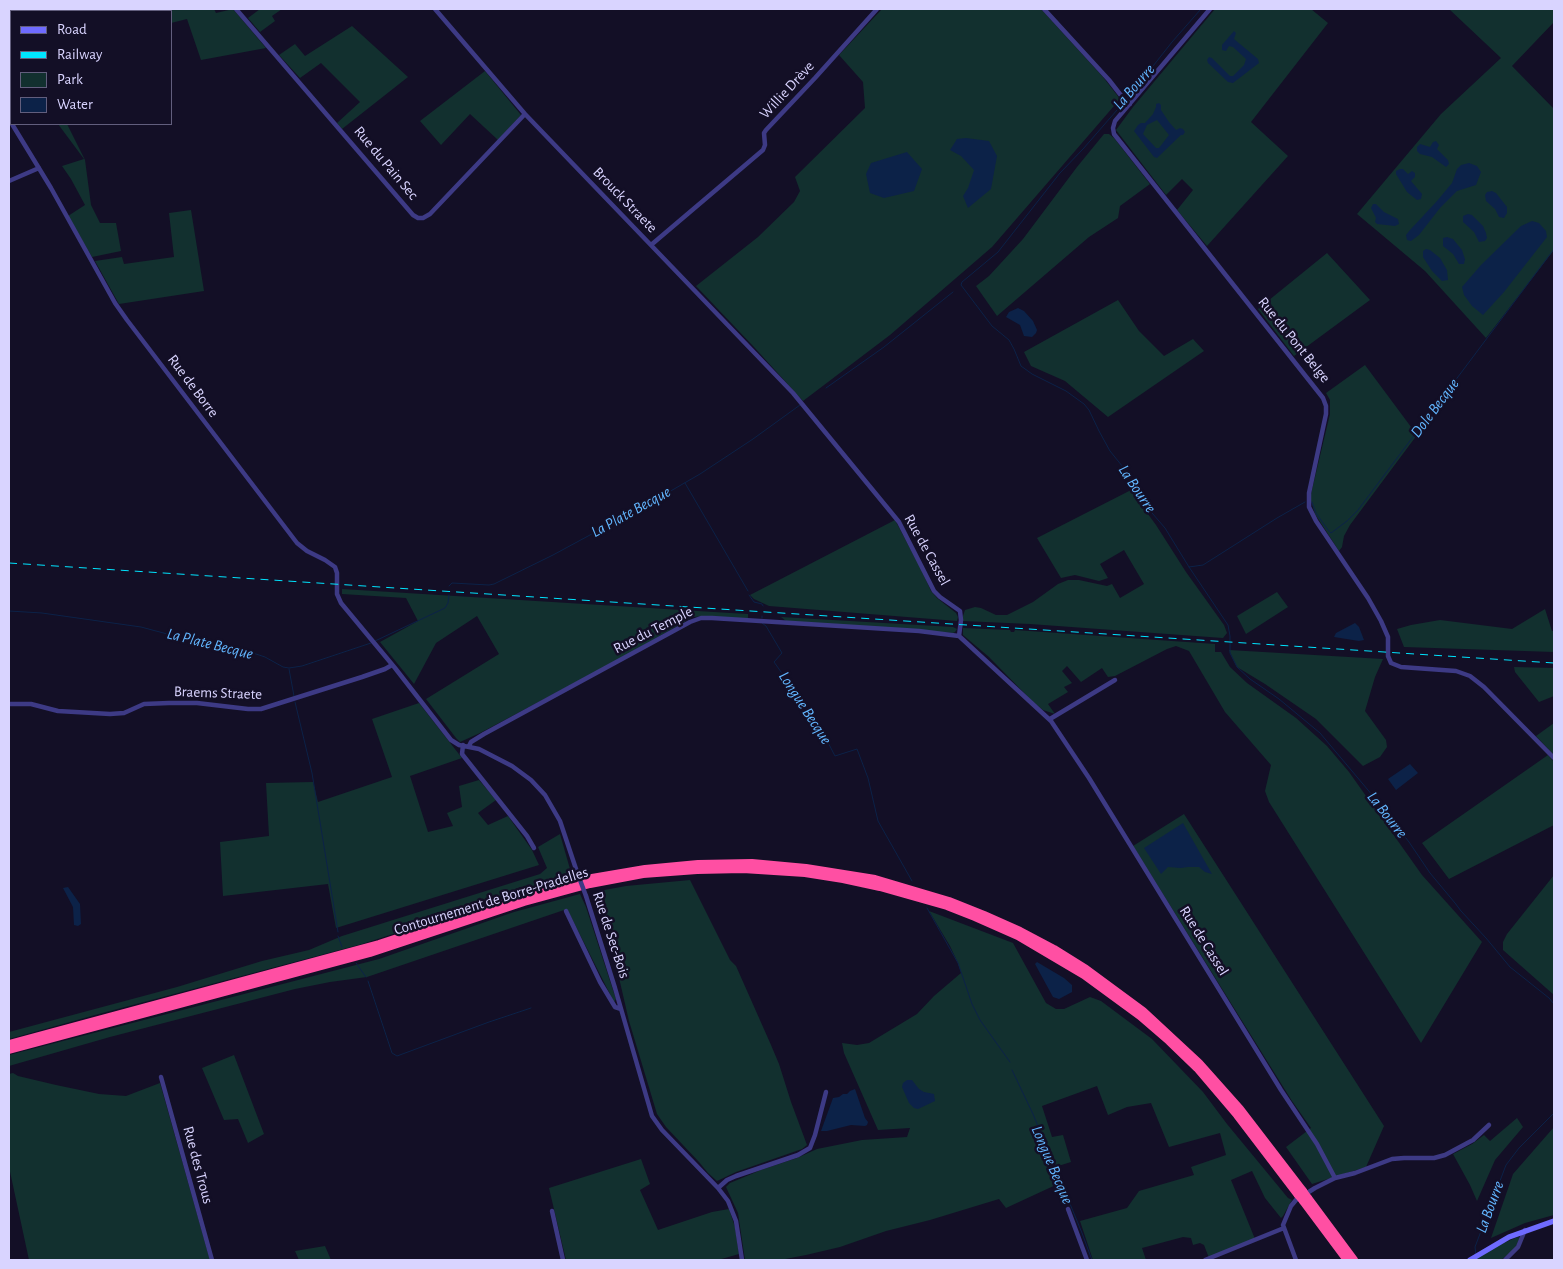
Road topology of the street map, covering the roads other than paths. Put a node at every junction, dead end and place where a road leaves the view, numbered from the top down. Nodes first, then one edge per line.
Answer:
1 (236, 9) edge
2 (435, 9) edge
3 (877, 9) edge
4 (1044, 9) edge
5 (1210, 9) edge
6 (1129, 103) junction
7 (525, 114) junction
8 (13, 125) edge
9 (39, 168) junction
10 (9, 181) edge
11 (651, 245) junction
12 (802, 403) joint
13 (959, 636) junction
14 (374, 642) joint
15 (392, 665) junction
16 (1115, 680) dead end
17 (9, 704) edge
18 (1050, 719) junction
19 (463, 745) junction
20 (469, 746) junction
21 (1554, 758) edge
22 (534, 848) dead end
23 (566, 911) dead end
24 (621, 1009) junction
25 (9, 1044) edge
26 (9, 1050) edge
27 (161, 1077) dead end
28 (826, 1092) dead end
29 (1489, 1126) dead end
30 (1335, 1178) junction
31 (718, 1188) junction
32 (1303, 1196) junction
33 (1068, 1209) dead end
34 (552, 1211) dead end
35 (1554, 1221) edge
36 (1284, 1228) junction
37 (1526, 1230) junction
38 (1474, 1257) edge
39 (212, 1260) edge
40 (563, 1260) edge
41 (742, 1260) edge
42 (1086, 1260) edge
43 (1205, 1260) edge
44 (1296, 1260) edge
45 (1346, 1260) edge
46 (1354, 1260) edge
47 (1505, 1260) edge

1 - 7 street, Rue du Pain Sec
2 - 7 street, Brouck Straete
3 - 11 street, Willie Drève
4 - 6 street
5 - 6 street, Rue du Pont Belge
6 - 21 street, Rue du Pont Belge
7 - 11 street, Brouck Straete
8 - 9 street, Rue de Borre
9 - 10 street
9 - 14 street, Rue de Borre
11 - 12 street, Brouck Straete
12 - 13 street, Rue de Cassel
13 - 18 street, Rue de Cassel
13 - 20 street, Rue du Temple
14 - 15 street, Rue de Sec-Bois
15 - 17 street, Braems Straete
15 - 19 street, Rue de Sec-Bois
16 - 18 street
18 - 30 street, Rue de Cassel
19 - 20 street, Rue de Sec-Bois
19 - 22 street
20 - 24 street, Rue de Sec-Bois, bridge
23 - 24 street, Rue de Sec-Bois
24 - 31 street, Rue de Sec-Bois
25 - 32 highway
26 - 32 highway, Contournement de Borre-Pradelles
27 - 39 street, Rue des Trous
28 - 31 street
29 - 30 street
30 - 36 street
31 - 41 street, Rue de Sec-Bois
32 - 45 highway
32 - 46 highway
33 - 42 street
34 - 40 street
35 - 37 main road
36 - 43 street
36 - 44 street
37 - 38 main road
37 - 47 street

